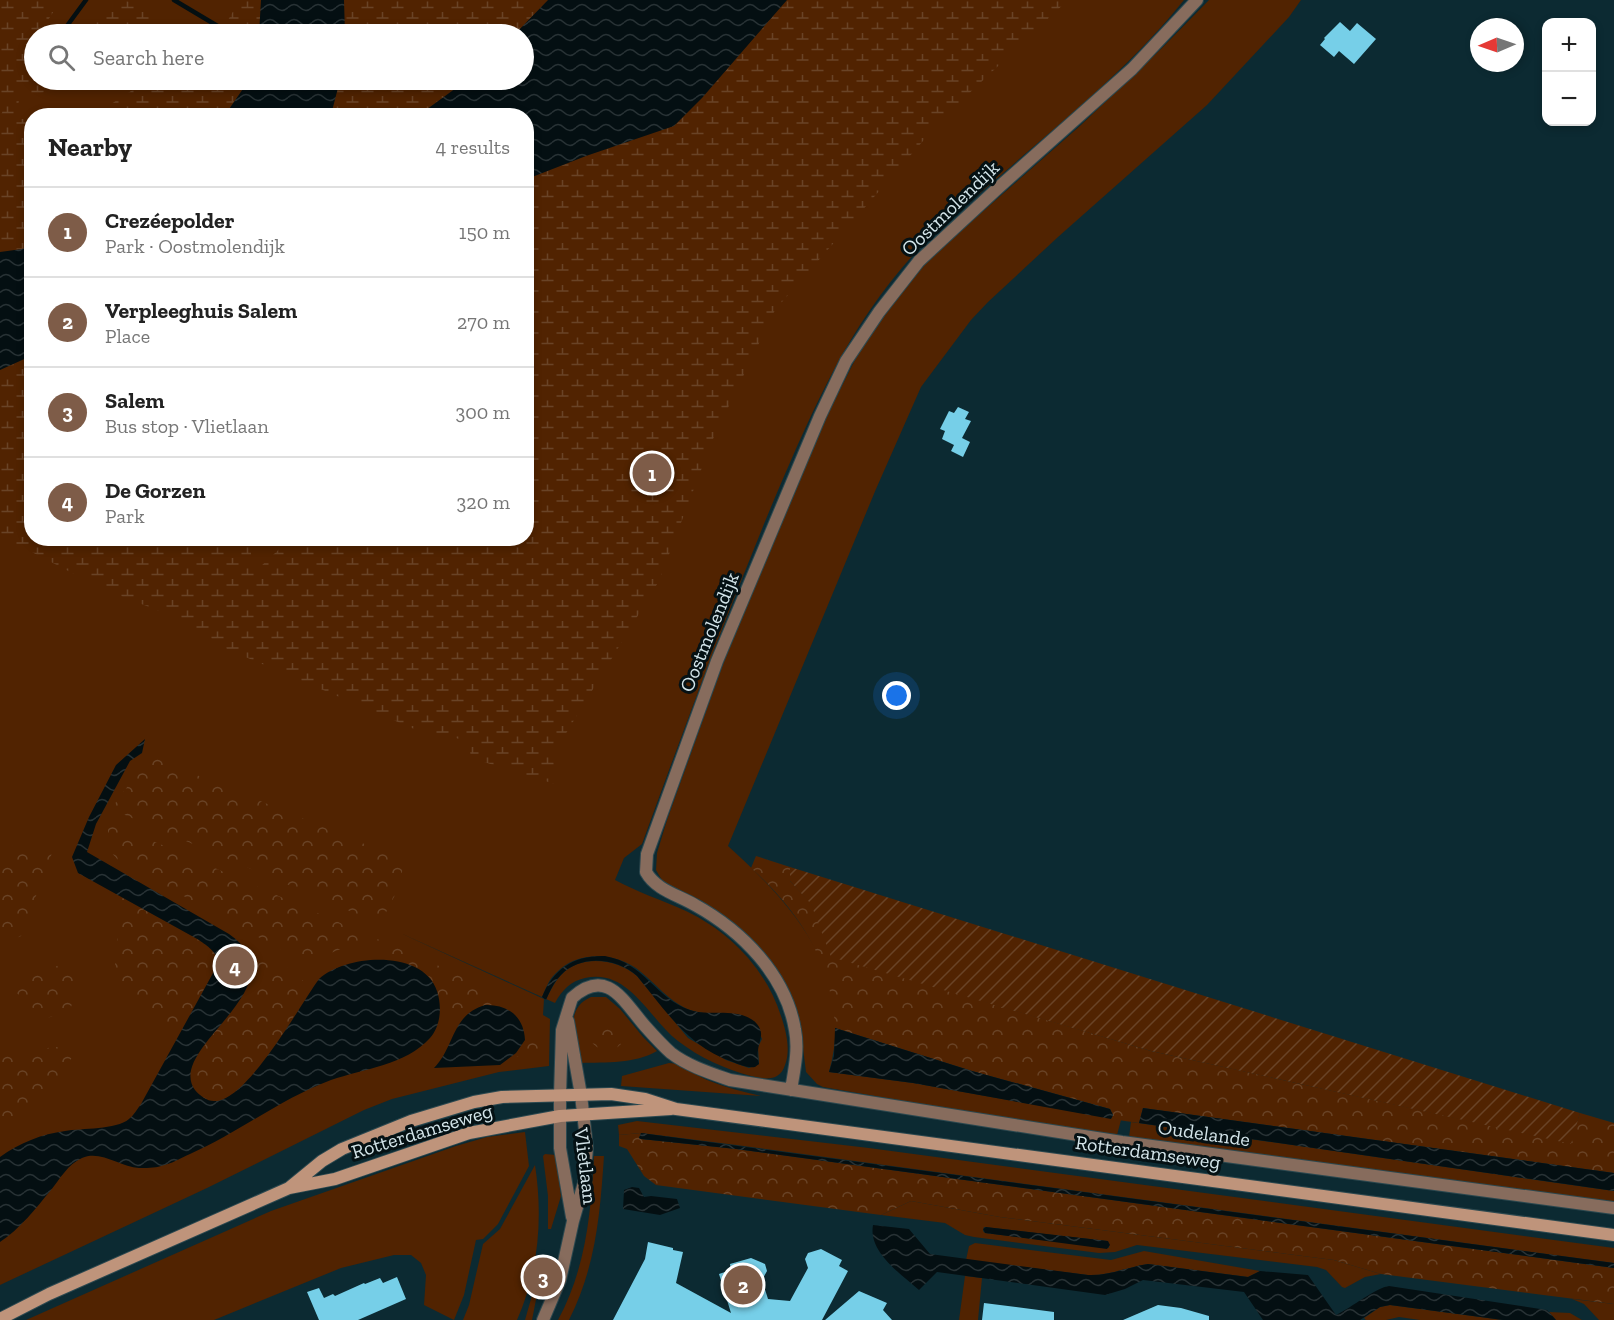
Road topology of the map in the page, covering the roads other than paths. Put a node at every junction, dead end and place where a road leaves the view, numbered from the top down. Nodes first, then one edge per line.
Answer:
1 (1197, 0) edge
2 (566, 1014) junction
3 (790, 1090) junction
4 (560, 1095) junction
5 (581, 1095) junction
6 (676, 1109) junction
7 (583, 1114) junction
8 (560, 1116) junction
9 (289, 1188) junction
10 (1614, 1208) edge
11 (573, 1221) junction
12 (1614, 1235) edge
13 (0, 1319) edge
14 (543, 1320) edge

1 - 3 street, Oostmolendijk
2 - 3 street
2 - 4 street
2 - 5 street
3 - 10 street, Oudelande
4 - 5 main road, Rotterdamseweg
4 - 8 street, Vlietlaan
4 - 9 main road, Rotterdamseweg
5 - 6 main road, Rotterdamseweg
5 - 7 street, Vlietlaan
6 - 7 main road, Rotterdamseweg
6 - 12 main road, Rotterdamseweg
7 - 8 main road, Rotterdamseweg
7 - 11 street, Vlietlaan
8 - 9 main road, Rotterdamseweg
8 - 11 street, Vlietlaan
9 - 13 main road, Rotterdamseweg
11 - 14 street, Vlietlaan

